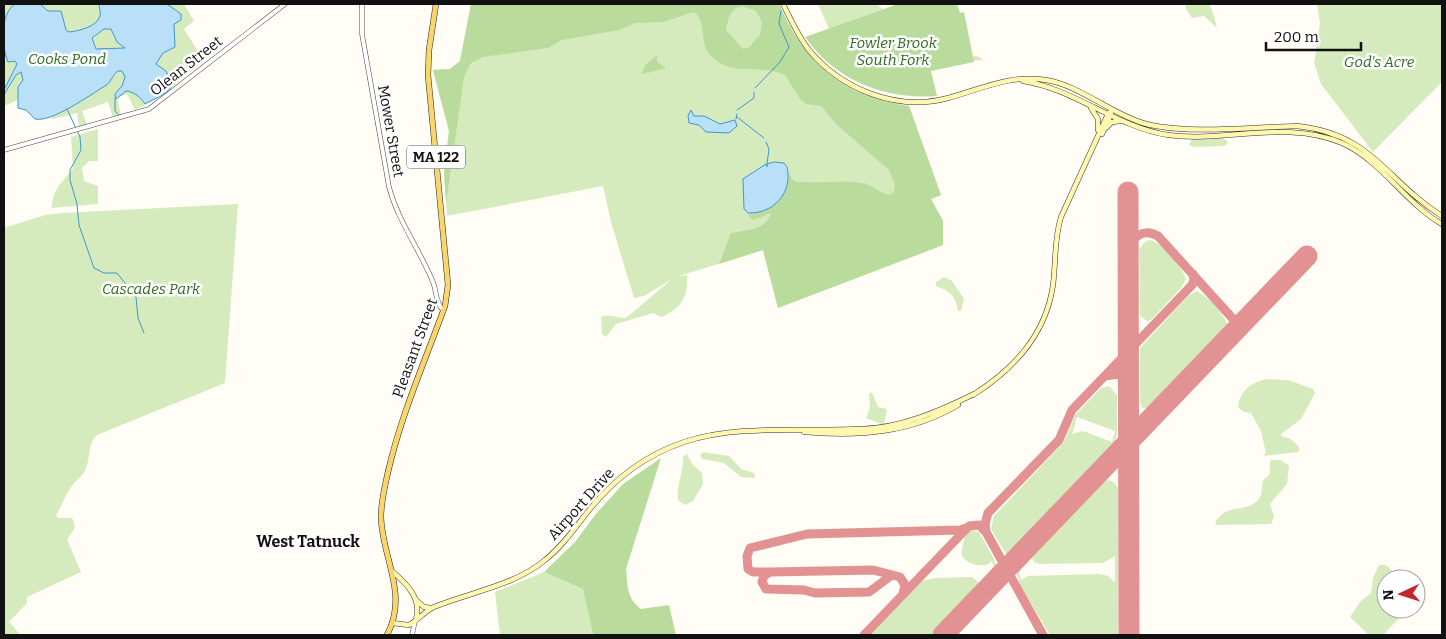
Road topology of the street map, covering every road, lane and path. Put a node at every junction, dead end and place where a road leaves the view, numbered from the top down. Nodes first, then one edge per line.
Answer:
1 (285, 4) edge
2 (362, 4) edge
3 (436, 4) edge
4 (783, 4) edge
5 (1014, 80) junction
6 (1079, 100) junction
7 (1110, 113) junction
8 (1122, 121) junction
9 (1102, 133) junction
10 (1096, 140) junction
11 (4, 150) edge
12 (1092, 150) junction
13 (1442, 216) edge
14 (1442, 224) edge
15 (443, 310) junction
16 (393, 572) junction
17 (396, 586) junction
18 (408, 586) junction
19 (416, 600) junction
20 (432, 608) junction
21 (415, 621) junction
22 (392, 623) junction
23 (402, 625) junction
24 (387, 635) edge
25 (412, 635) edge

1 - 11 street, Olean Street
2 - 15 street, Mower Street
3 - 15 main road, Pleasant Street / MA 122
4 - 5 main road, Airport Drive
5 - 6 main road, Airport Drive
5 - 7 main road, Airport Drive
6 - 7 main road, Airport Drive
6 - 10 main road, Airport Drive
7 - 8 main road
7 - 9 main road, Airport Drive
7 - 10 main road, Airport Drive
7 - 13 main road
8 - 9 main road
8 - 14 main road
9 - 12 main road, Airport Drive
10 - 12 main road, Airport Drive
12 - 20 main road, Airport Drive
15 - 16 main road, Pleasant Street / MA 122
16 - 17 main road, Pleasant Street / MA 122
16 - 18 main road
17 - 18 main road
17 - 22 main road, Pleasant Street / MA 122
18 - 19 main road
19 - 20 main road
19 - 21 main road
20 - 21 main road, Airport Drive
21 - 23 main road, Airport Drive
21 - 25 street
22 - 23 main road
22 - 24 main road, Pleasant Street / MA 122
23 - 25 street

